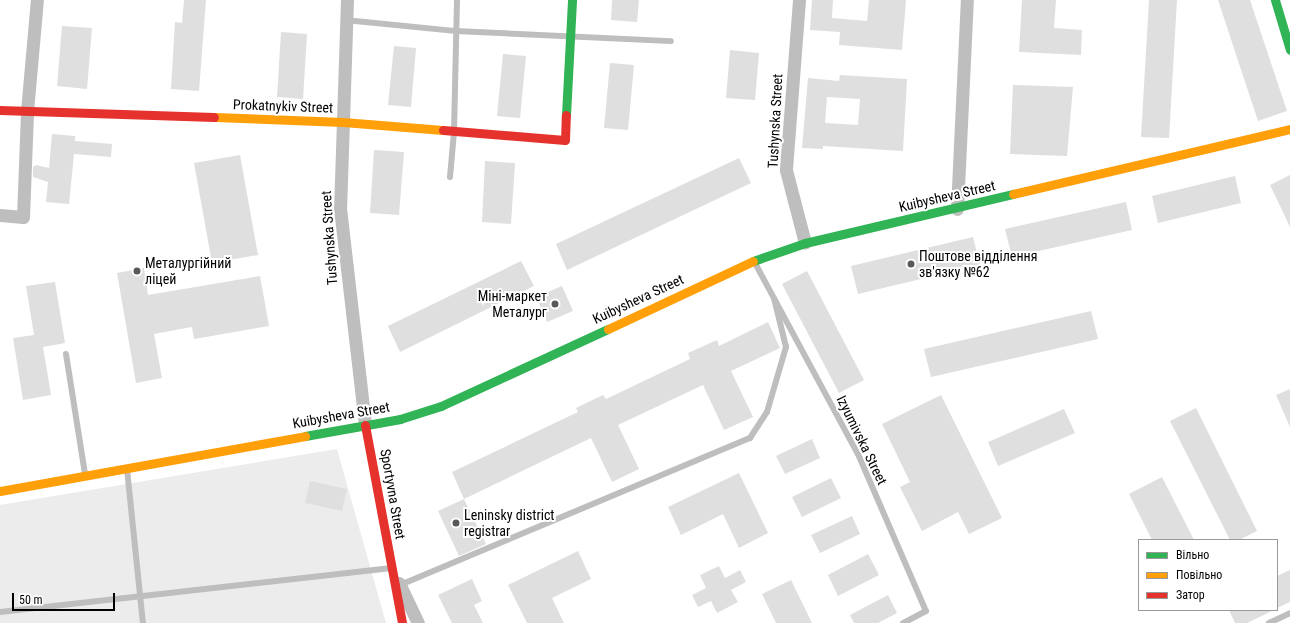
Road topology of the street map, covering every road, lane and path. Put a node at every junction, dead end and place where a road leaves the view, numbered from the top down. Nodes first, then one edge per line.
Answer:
1 (34, 0) edge
2 (347, 0) edge
3 (457, 0) edge
4 (572, 0) edge
5 (799, 0) edge
6 (967, 0) edge
7 (1275, 0) edge
8 (345, 20) junction
9 (456, 31) junction
10 (570, 36) junction
11 (671, 41) dead end
12 (1290, 50) edge
13 (0, 110) edge
14 (27, 111) junction
15 (343, 122) junction
16 (1290, 129) edge
17 (454, 132) junction
18 (450, 178) dead end
19 (957, 209) junction
20 (0, 215) edge
21 (805, 243) junction
22 (754, 261) junction
23 (774, 298) junction
24 (66, 354) dead end
25 (365, 425) junction
26 (127, 468) junction
27 (85, 476) junction
28 (0, 491) edge
29 (390, 568) junction
30 (400, 585) junction
31 (140, 596) junction
32 (0, 612) edge
33 (1290, 613) edge
34 (143, 623) edge
35 (402, 623) edge
36 (418, 623) edge
37 (903, 623) edge
38 (1269, 623) edge

1 - 14 street
2 - 8 street, Tushynska Street
3 - 9 lane
4 - 10 main road
5 - 21 street, Tushynska Street
6 - 19 street
7 - 12 main road
8 - 9 lane
8 - 15 street, Tushynska Street
9 - 10 lane
9 - 17 lane
10 - 11 lane
10 - 17 main road, Prokatnykiv Street
13 - 14 main road, Prokatnykiv Street
14 - 15 main road, Prokatnykiv Street
14 - 20 street
15 - 17 main road, Prokatnykiv Street
15 - 25 street, Tushynska Street
16 - 19 main road, Kuibysheva Street
17 - 18 lane
19 - 21 main road, Kuibysheva Street
21 - 22 main road, Kuibysheva Street
22 - 23 lane, Izyumivska Street
22 - 25 main road, Kuibysheva Street
23 - 30 lane
23 - 37 lane, Izyumivska Street
24 - 27 lane
25 - 26 main road, Kuibysheva Street
25 - 29 main road, Sportyvna Street
26 - 27 main road, Kuibysheva Street
26 - 31 lane
27 - 28 main road, Kuibysheva Street
29 - 30 street, Sportyvna Street
29 - 31 lane
29 - 35 main road, Sportyvna Street
30 - 36 street, Sportyvna Street
31 - 32 lane
31 - 34 lane
33 - 38 lane

